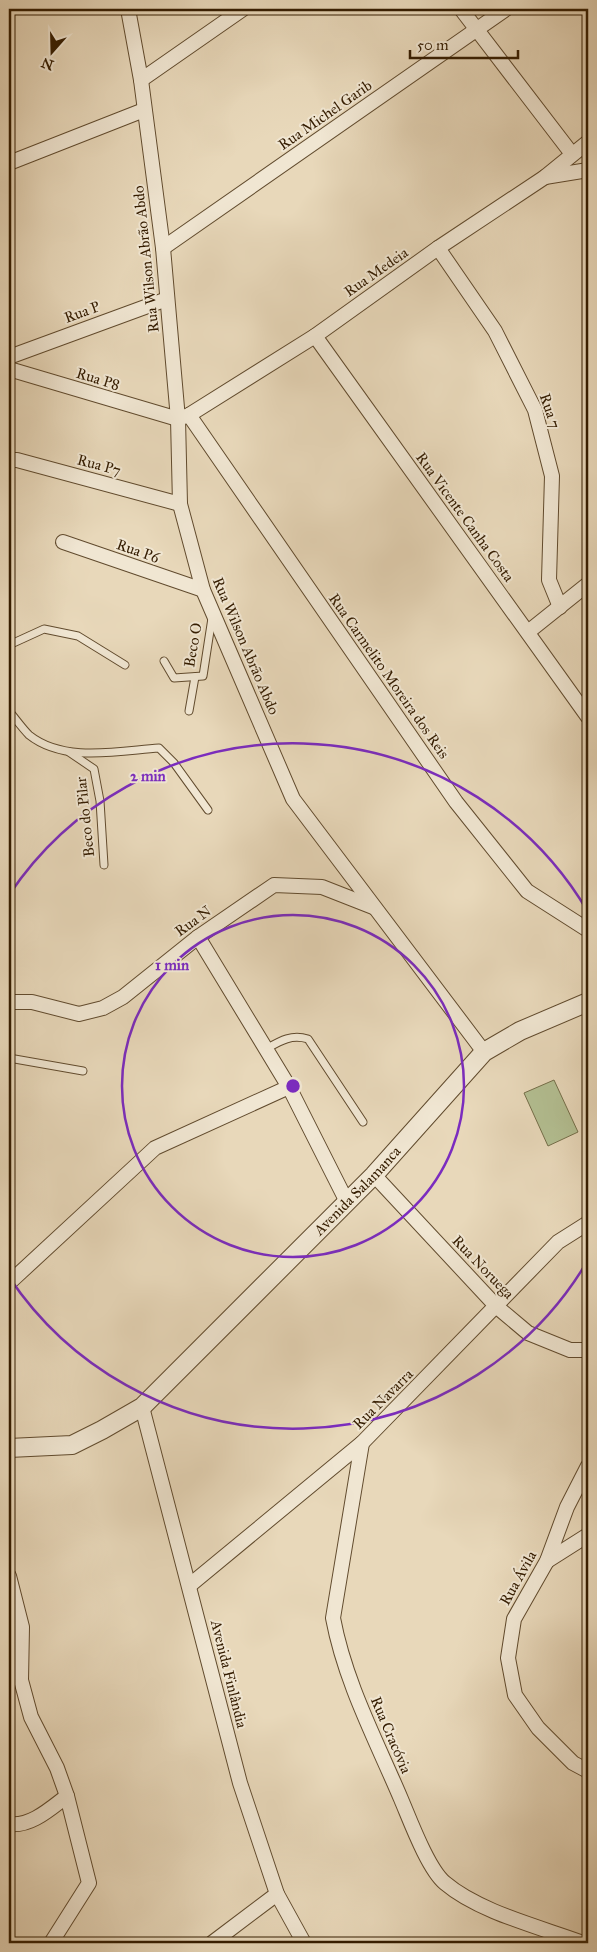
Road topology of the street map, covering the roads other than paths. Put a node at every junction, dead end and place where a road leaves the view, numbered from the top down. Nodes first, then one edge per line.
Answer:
1 (128, 9) edge
2 (243, 9) edge
3 (461, 9) edge
4 (506, 9) edge
5 (477, 29) junction
6 (141, 80) junction
7 (144, 110) junction
8 (588, 142) edge
9 (572, 154) junction
10 (9, 163) edge
11 (588, 170) edge
12 (545, 177) junction
13 (163, 248) junction
14 (438, 248) junction
15 (167, 299) junction
16 (315, 336) junction
17 (9, 357) edge
18 (9, 369) edge
19 (184, 417) junction
20 (9, 460) edge
21 (180, 504) junction
22 (63, 542) dead end
23 (588, 584) edge
24 (203, 590) junction
25 (560, 607) junction
26 (212, 612) junction
27 (528, 632) junction
28 (9, 645) edge
29 (164, 660) dead end
30 (125, 665) dead end
31 (195, 676) junction
32 (586, 710) edge
33 (9, 711) edge
34 (189, 711) dead end
35 (68, 751) junction
36 (208, 810) dead end
37 (104, 865) dead end
38 (373, 907) junction
39 (588, 930) edge
40 (198, 937) junction
41 (9, 1002) edge
42 (588, 1002) edge
43 (266, 1049) junction
44 (484, 1052) junction
45 (9, 1058) edge
46 (83, 1071) dead end
47 (289, 1086) junction
48 (363, 1122) dead end
49 (374, 1175) junction
50 (347, 1202) junction
51 (588, 1223) edge
52 (9, 1283) edge
53 (497, 1307) junction
54 (588, 1350) edge
55 (142, 1407) junction
56 (362, 1443) junction
57 (9, 1448) edge
58 (588, 1466) edge
59 (588, 1535) edge
60 (547, 1561) junction
61 (9, 1576) edge
62 (190, 1585) junction
63 (15, 1627) edge
64 (588, 1771) edge
65 (67, 1796) junction
66 (9, 1824) edge
67 (277, 1894) junction
68 (51, 1943) edge
69 (212, 1943) edge
70 (304, 1943) edge
71 (583, 1943) edge

1 - 6 street, Rua Wilson Abrão Abdo
2 - 6 street
3 - 5 street
4 - 5 street, Rua Michel Garib
5 - 9 street
5 - 13 street, Rua Michel Garib
6 - 7 street, Rua Wilson Abrão Abdo
7 - 10 street
7 - 13 street, Rua Wilson Abrão Abdo
8 - 9 street, Rua Medeia
9 - 12 street, Rua Medeia
11 - 12 street
12 - 14 street, Rua Medeia
13 - 15 street, Rua Wilson Abrão Abdo
14 - 16 street, Rua Medeia
14 - 25 street, Rua 7
15 - 17 street, Rua P
15 - 19 street, Rua Wilson Abrão Abdo
16 - 19 street, Rua Medeia
16 - 27 street, Rua Vicente Canha Costa
18 - 19 street, Rua P8
19 - 21 street, Rua Wilson Abrão Abdo
19 - 39 street, Rua Carmelito Moreira dos Reis
20 - 21 street, Rua P7
21 - 24 street, Rua Wilson Abrão Abdo
22 - 24 street, Rua P6
23 - 25 street
24 - 26 street, Rua Wilson Abrão Abdo
25 - 27 street
26 - 31 lane, Beco O
26 - 38 street, Rua Wilson Abrão Abdo
27 - 32 street, Rua Vicente Canha Costa
28 - 30 lane
29 - 31 lane, Beco O
31 - 34 lane, Beco O
33 - 35 lane, Beco do Pilar
35 - 36 lane, Beco do Pilar
35 - 37 lane, Beco do Pilar
38 - 40 street, Rua N
38 - 44 street, Rua Wilson Abrão Abdo
40 - 41 street, Rua N
40 - 43 street
42 - 44 street, Avenida Salamanca
43 - 47 street
43 - 48 lane
44 - 49 street, Avenida Salamanca
45 - 46 lane
47 - 50 street
47 - 52 street
49 - 50 street, Avenida Salamanca
49 - 53 street, Rua Noruega
50 - 55 street, Avenida Salamanca
51 - 53 street, Rua Navarra
53 - 54 street, Rua Noruega
53 - 56 street, Rua Navarra
55 - 57 street, Avenida Salamanca
55 - 62 street, Avenida Finlândia
56 - 62 street, Rua Navarra
56 - 71 street, Rua Cracóvia
58 - 60 street, Rua Ávila
59 - 60 street
60 - 64 street, Rua Ávila
61 - 63 street
62 - 67 street, Avenida Finlândia
63 - 65 street
65 - 66 street
65 - 68 street
67 - 69 street
67 - 70 street, Avenida Finlândia

